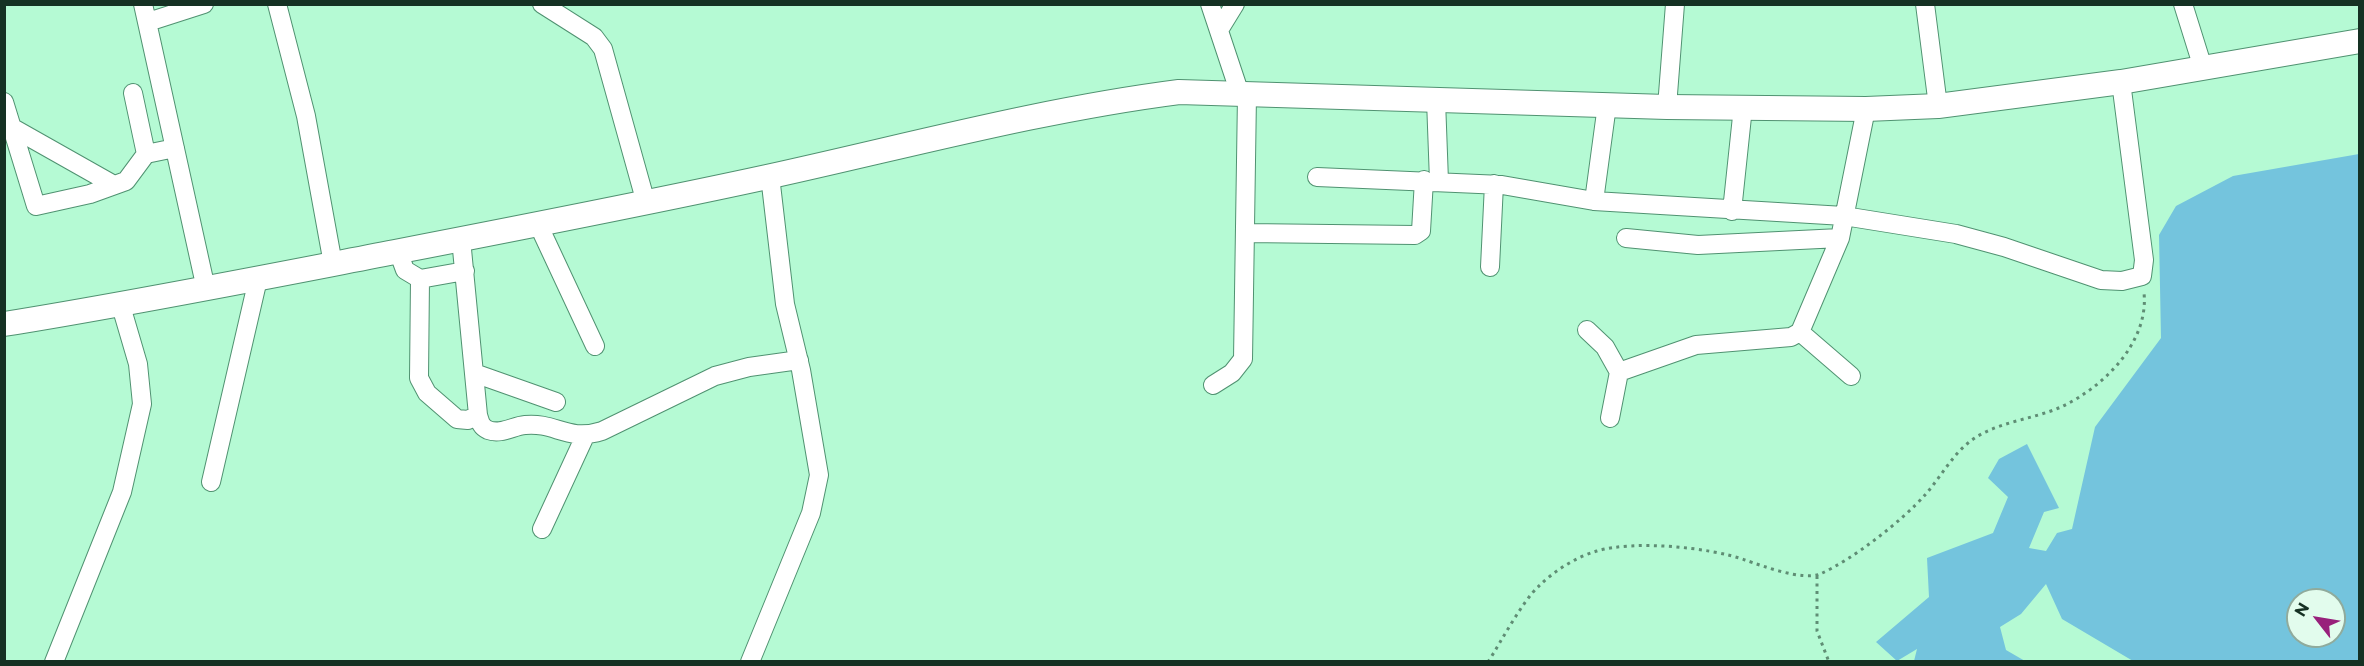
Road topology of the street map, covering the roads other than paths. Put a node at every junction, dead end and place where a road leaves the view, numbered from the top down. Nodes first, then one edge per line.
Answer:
1 (204, 4) edge
2 (277, 4) edge
3 (542, 4) edge
4 (1210, 4) edge
5 (1235, 4) edge
6 (1675, 4) edge
7 (1925, 4) edge
8 (2183, 4) edge
9 (146, 13) edge
10 (1219, 30) junction
11 (2360, 41) edge
12 (2203, 68) junction
13 (2121, 82) junction
14 (133, 93) dead end
15 (1243, 94) junction
16 (1436, 100) junction
17 (4, 102) edge
18 (1607, 105) junction
19 (1938, 106) junction
20 (1667, 107) junction
21 (1743, 107) junction
22 (1866, 109) junction
23 (12, 128) junction
24 (175, 148) junction
25 (146, 154) junction
26 (770, 176) junction
27 (1317, 177) dead end
28 (1431, 181) junction
29 (1494, 184) junction
30 (114, 185) junction
31 (1594, 201) junction
32 (646, 202) junction
33 (1732, 210) junction
34 (1844, 216) junction
35 (538, 224) junction
36 (1246, 233) junction
37 (1626, 238) dead end
38 (1840, 238) junction
39 (461, 239) junction
40 (398, 251) junction
41 (333, 264) junction
42 (1490, 267) dead end
43 (465, 271) junction
44 (258, 279) junction
45 (420, 279) junction
46 (206, 289) junction
47 (121, 306) junction
48 (4, 324) edge
49 (1587, 330) dead end
50 (1800, 332) junction
51 (595, 346) dead end
52 (799, 360) junction
53 (1619, 372) junction
54 (474, 373) junction
55 (1851, 376) dead end
56 (1213, 385) dead end
57 (556, 402) dead end
58 (478, 415) junction
59 (1610, 418) dead end
60 (585, 436) junction
61 (211, 482) dead end
62 (542, 529) dead end
63 (54, 662) edge
64 (750, 662) edge

1 - 9 street
2 - 41 street
3 - 32 street
4 - 10 street
5 - 10 street
6 - 20 street
7 - 19 street
8 - 12 street
9 - 24 street
10 - 15 street
11 - 12 main road
12 - 13 main road
13 - 19 main road
13 - 34 street
14 - 25 street
15 - 16 main road
15 - 26 main road
15 - 36 street
16 - 18 main road
16 - 28 street
17 - 23 street
18 - 20 main road
18 - 31 street
19 - 22 main road
20 - 21 main road
21 - 22 main road
21 - 33 street
22 - 34 street
23 - 30 street
23 - 30 street
24 - 25 street
24 - 46 street
25 - 30 street
26 - 32 main road
26 - 52 street
27 - 28 street
28 - 29 street
28 - 36 street
29 - 31 street
29 - 42 street
31 - 33 street
32 - 35 main road
33 - 34 street
34 - 38 street
35 - 39 main road
35 - 51 street
36 - 56 street
37 - 38 street
38 - 50 street
39 - 40 main road
39 - 43 street
40 - 41 main road
40 - 45 street
41 - 44 main road
43 - 45 street
43 - 54 street
44 - 46 main road
44 - 61 street
45 - 58 street
46 - 47 main road
47 - 48 main road
47 - 63 street
49 - 53 street
50 - 53 street
50 - 55 street
52 - 60 street
52 - 64 street
53 - 59 street
54 - 57 street
54 - 58 street
58 - 60 street
60 - 62 street

